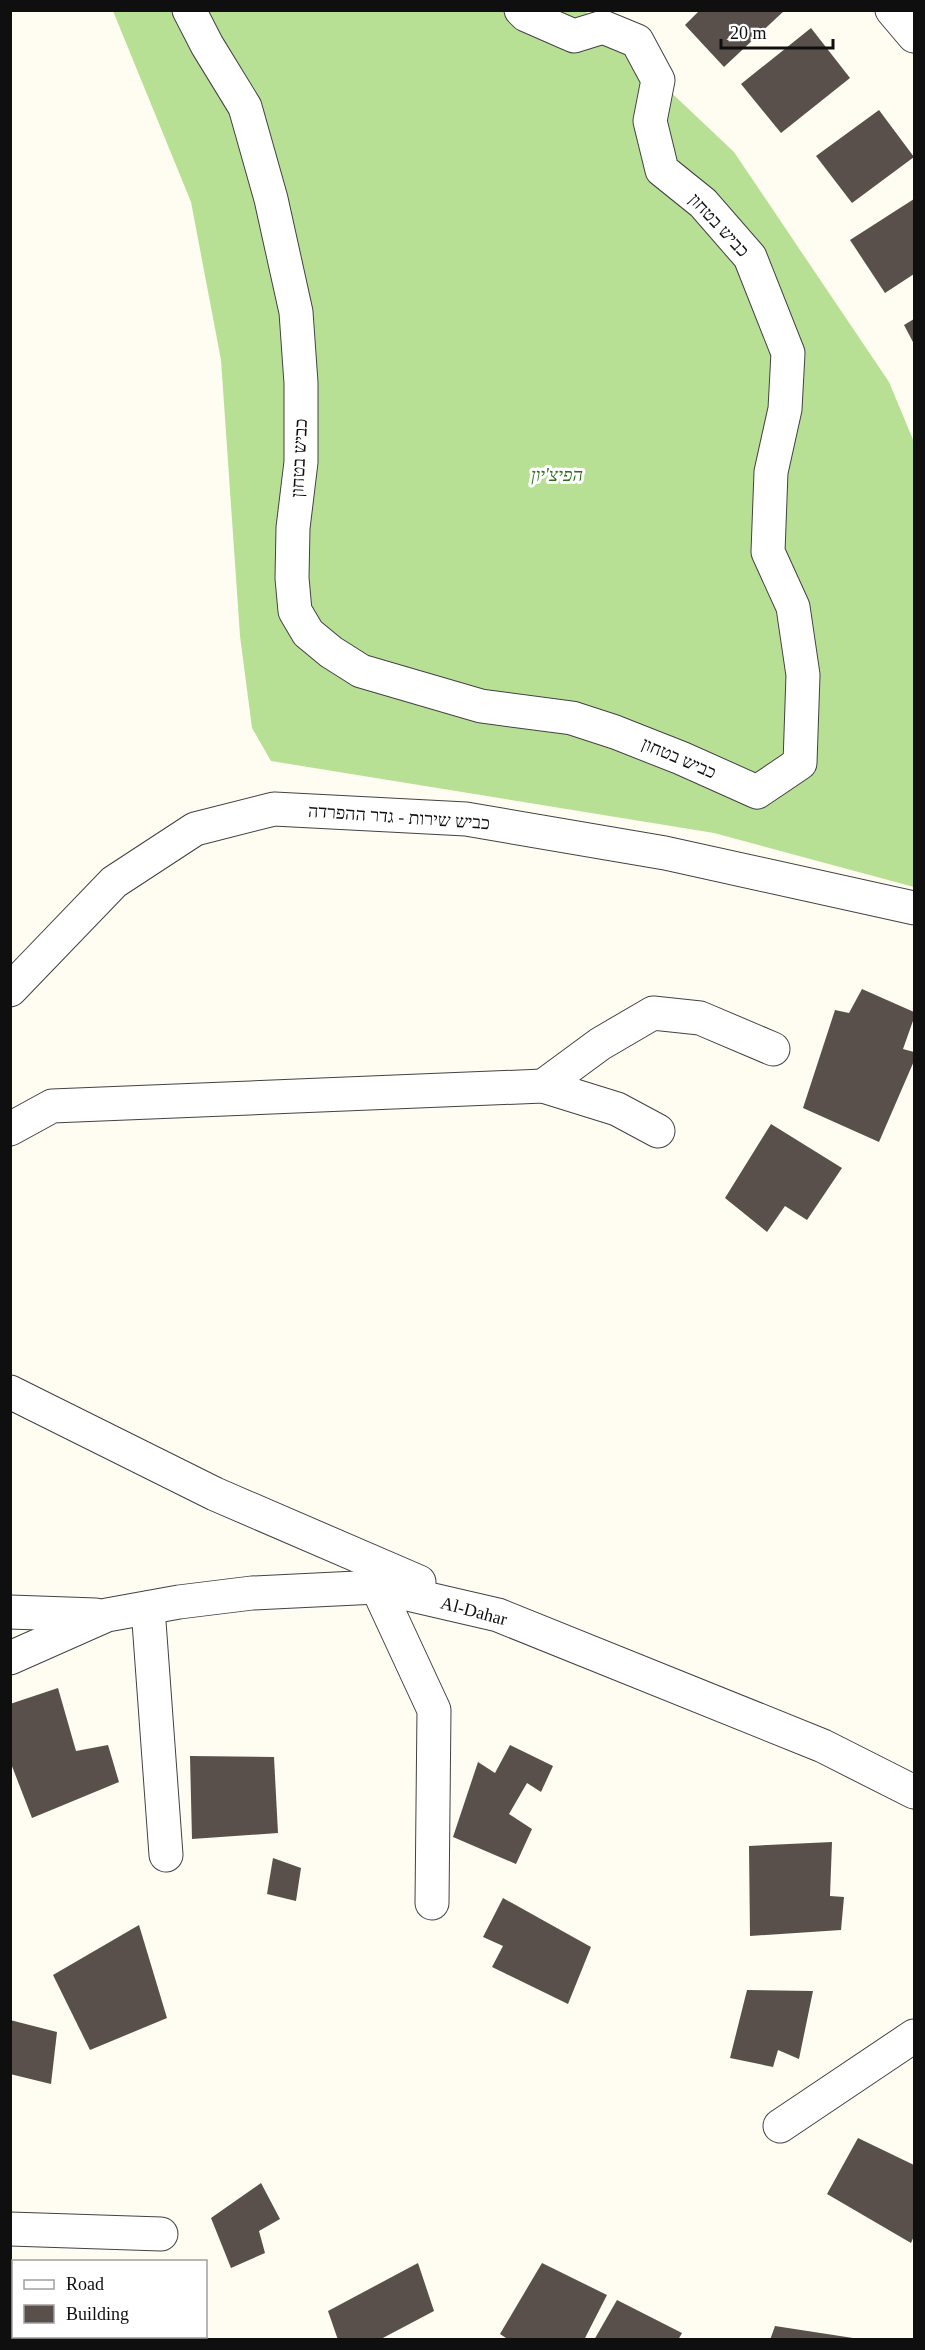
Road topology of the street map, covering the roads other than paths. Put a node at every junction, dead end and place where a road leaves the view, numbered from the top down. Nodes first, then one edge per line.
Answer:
1 (189, 10) edge
2 (521, 10) edge
3 (892, 10) edge
4 (915, 36) edge
5 (915, 908) edge
6 (10, 990) edge
7 (773, 1049) dead end
8 (543, 1086) junction
9 (10, 1129) edge
10 (658, 1131) dead end
11 (10, 1392) edge
12 (377, 1587) junction
13 (148, 1608) junction
14 (10, 1612) edge
15 (107, 1615) junction
16 (498, 1615) junction
17 (10, 1658) edge
18 (915, 1792) edge
19 (166, 1855) dead end
20 (432, 1903) dead end
21 (915, 2036) edge
22 (780, 2126) dead end
23 (10, 2229) edge
24 (161, 2234) dead end

1 - 2 street, כביש בטחון
3 - 4 street
5 - 6 street, כביש שירות - גדר ההפרדה
7 - 8 street
8 - 9 street
8 - 10 street
11 - 16 street
12 - 13 street, Al-Dahar
12 - 16 street, Al-Dahar
12 - 20 street
13 - 15 street, Al-Dahar
13 - 19 street
14 - 15 street
15 - 17 street, Al-Dahar
16 - 18 street, Al-Dahar
21 - 22 street
23 - 24 street

